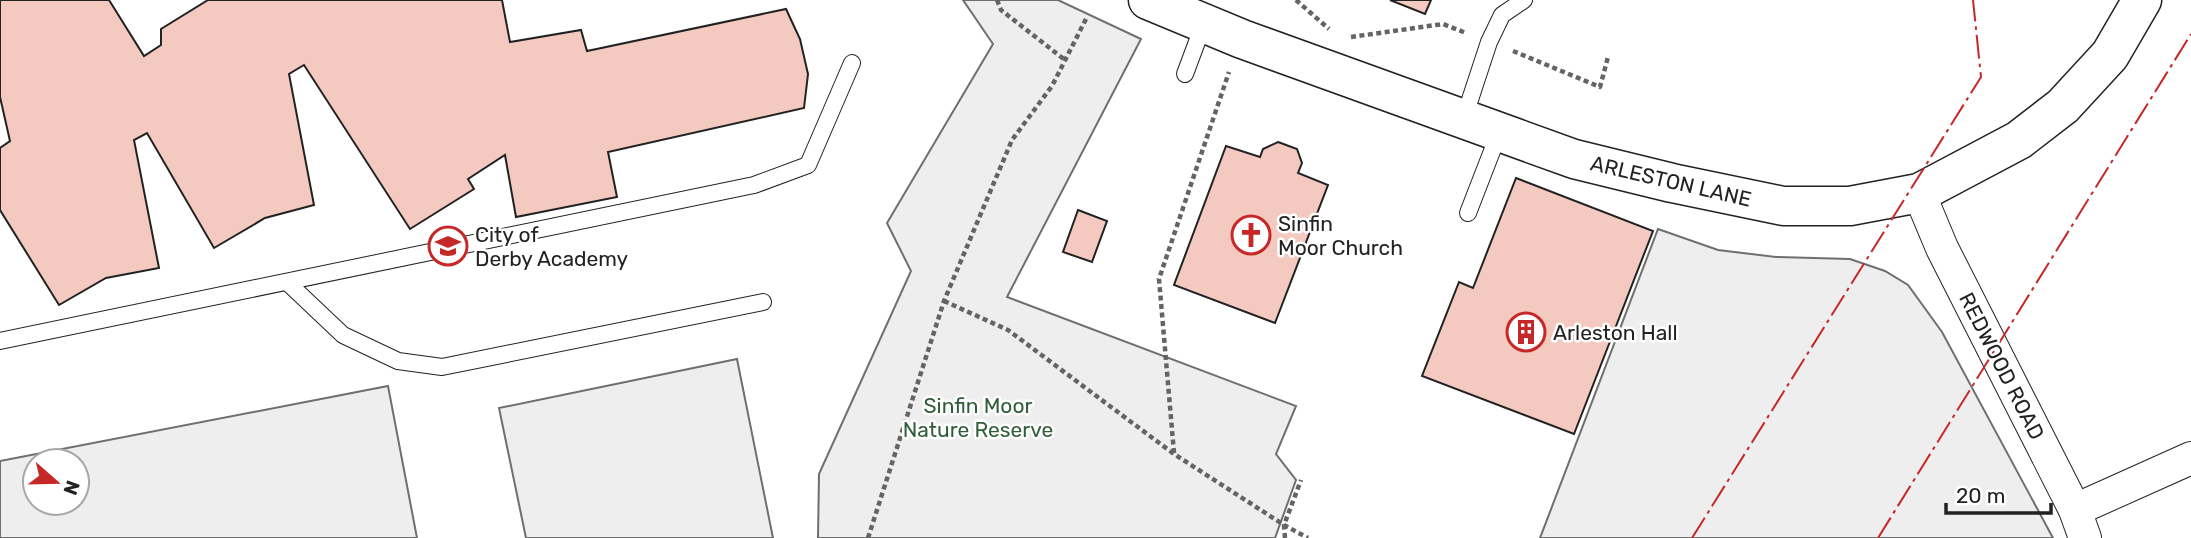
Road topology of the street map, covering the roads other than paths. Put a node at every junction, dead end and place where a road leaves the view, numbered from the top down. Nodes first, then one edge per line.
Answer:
1 (1148, 0) edge
2 (1524, 0) edge
3 (2142, 0) edge
4 (1204, 23) junction
5 (852, 63) dead end
6 (1185, 74) dead end
7 (1464, 118) junction
8 (1500, 130) junction
9 (1919, 193) junction
10 (1468, 213) dead end
11 (286, 282) junction
12 (764, 302) dead end
13 (0, 341) edge
14 (2191, 457) edge
15 (2080, 524) edge

1 - 4 street, ARLESTON LANE
2 - 7 lane
3 - 9 street, ARLESTON LANE
4 - 6 lane
4 - 7 street, ARLESTON LANE
5 - 11 lane
7 - 8 street, ARLESTON LANE
8 - 9 street, ARLESTON LANE
8 - 10 lane
9 - 15 street, REDWOOD ROAD
11 - 12 lane
11 - 13 lane
14 - 15 street

